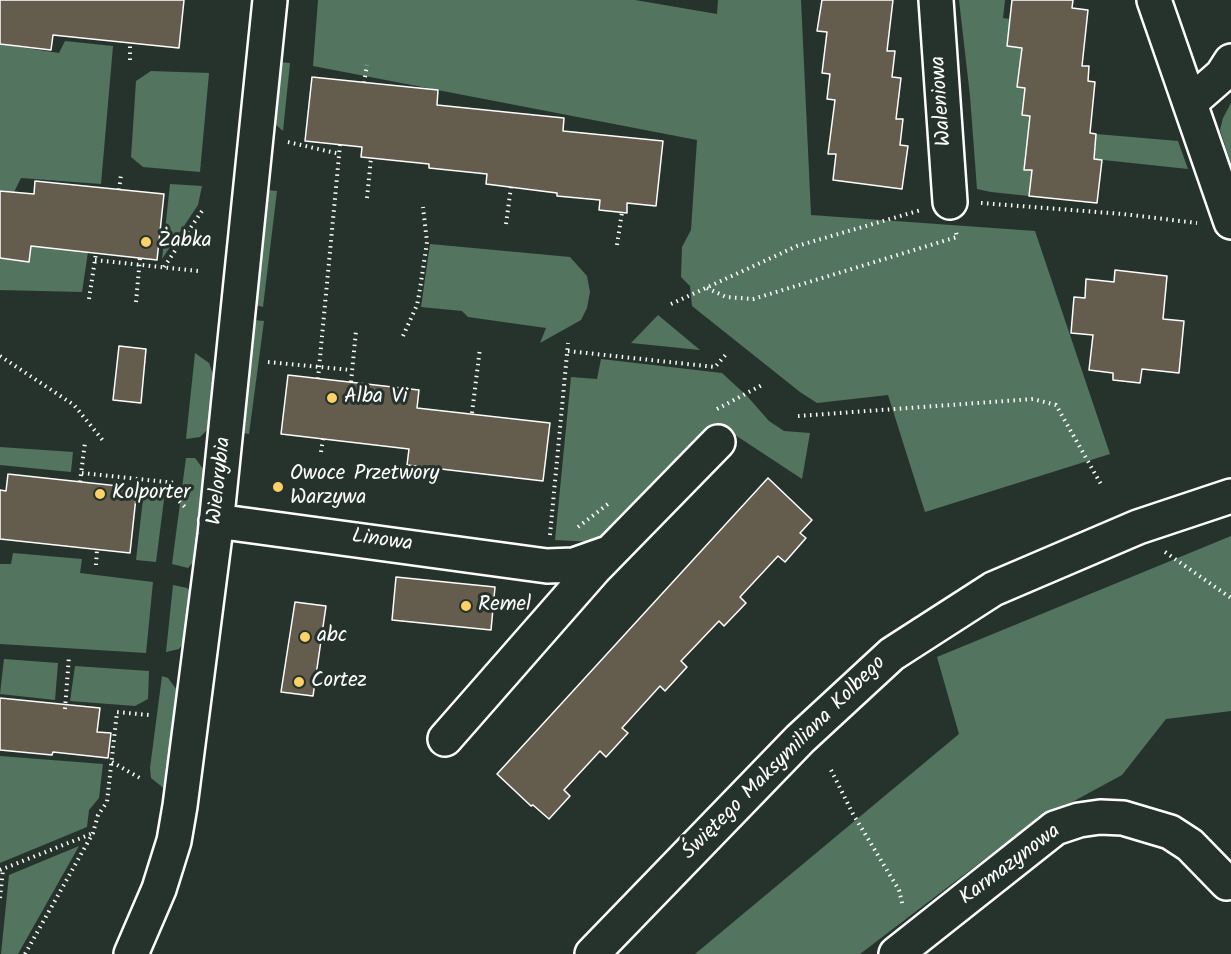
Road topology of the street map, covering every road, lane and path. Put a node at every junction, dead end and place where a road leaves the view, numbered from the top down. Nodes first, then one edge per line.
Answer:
1 (270, 0) edge
2 (936, 0) edge
3 (1154, 0) edge
4 (130, 43) dead end
5 (130, 60) dead end
6 (1231, 60) edge
7 (367, 65) dead end
8 (364, 83) dead end
9 (1191, 102) junction
10 (290, 144) dead end
11 (340, 145) dead end
12 (340, 154) junction
13 (371, 158) dead end
14 (121, 175) dead end
15 (511, 187) dead end
16 (119, 190) dead end
17 (367, 198) dead end
18 (950, 202) joint
19 (423, 207) dead end
20 (204, 208) dead end
21 (622, 212) dead end
22 (1231, 222) edge
23 (506, 224) dead end
24 (617, 245) dead end
25 (96, 253) dead end
26 (140, 258) dead end
27 (95, 260) junction
28 (139, 265) junction
29 (164, 267) junction
30 (198, 271) dead end
31 (714, 284) dead end
32 (706, 288) junction
33 (89, 299) dead end
34 (136, 302) dead end
35 (671, 304) dead end
36 (356, 331) dead end
37 (404, 336) dead end
38 (568, 343) dead end
39 (480, 348) dead end
40 (568, 351) junction
41 (728, 352) dead end
42 (0, 356) edge
43 (268, 362) dead end
44 (318, 367) junction
45 (351, 370) junction
46 (318, 379) dead end
47 (351, 382) dead end
48 (472, 413) dead end
49 (798, 416) dead end
50 (323, 439) dead end
51 (85, 442) dead end
52 (718, 442) dead end
53 (105, 443) dead end
54 (321, 452) dead end
55 (82, 474) junction
56 (103, 476) junction
57 (80, 482) dead end
58 (176, 483) dead end
59 (102, 484) dead end
60 (1102, 486) dead end
61 (1231, 496) edge
62 (216, 521) junction
63 (1138, 527) junction
64 (97, 549) dead end
65 (548, 551) junction
66 (611, 551) junction
67 (96, 566) dead end
68 (1231, 598) edge
69 (557, 611) junction
70 (69, 656) dead end
71 (65, 709) dead end
72 (149, 715) dead end
73 (445, 739) dead end
74 (112, 762) junction
75 (831, 770) dead end
76 (140, 777) dead end
77 (93, 833) junction
78 (2, 870) edge
79 (1227, 883) dead end
80 (0, 898) edge
81 (904, 948) edge
82 (25, 954) edge
83 (131, 954) edge
84 (592, 954) edge

1 - 62 street, Wielorybia
2 - 18 street, Waleniowa
3 - 9 street
4 - 5 path
6 - 9 street
7 - 8 path
9 - 22 street
10 - 12 path
11 - 12 path
12 - 44 path
13 - 17 path
14 - 16 path
15 - 23 path
18 - 32 path
19 - 37 path
20 - 29 path
21 - 24 path
25 - 27 path
26 - 28 path
27 - 28 path
27 - 33 path
28 - 29 path
28 - 34 path
29 - 30 path
31 - 32 path
32 - 35 path
36 - 45 path
38 - 40 path
39 - 48 path
40 - 41 path
40 - 65 path
42 - 53 path
43 - 44 path
44 - 45 path
44 - 46 path
45 - 47 path
49 - 60 path
50 - 54 path
51 - 55 path
52 - 66 street, Linowa
55 - 56 path
55 - 57 path
56 - 58 path
56 - 59 path
61 - 63 street, Świętego Maksymiliana Kolbego
62 - 65 street, Linowa
62 - 83 street, Wielorybia
63 - 68 path
63 - 84 street, Świętego Maksymiliana Kolbego
64 - 67 path
65 - 66 street, Linowa
65 - 69 street, Linowa
66 - 69 street, Linowa
69 - 73 street, Linowa
70 - 71 path
72 - 74 path
74 - 76 path
74 - 77 path
75 - 81 path
77 - 78 path
77 - 82 path
78 - 80 path
79 - 81 street, Karmazynowa

